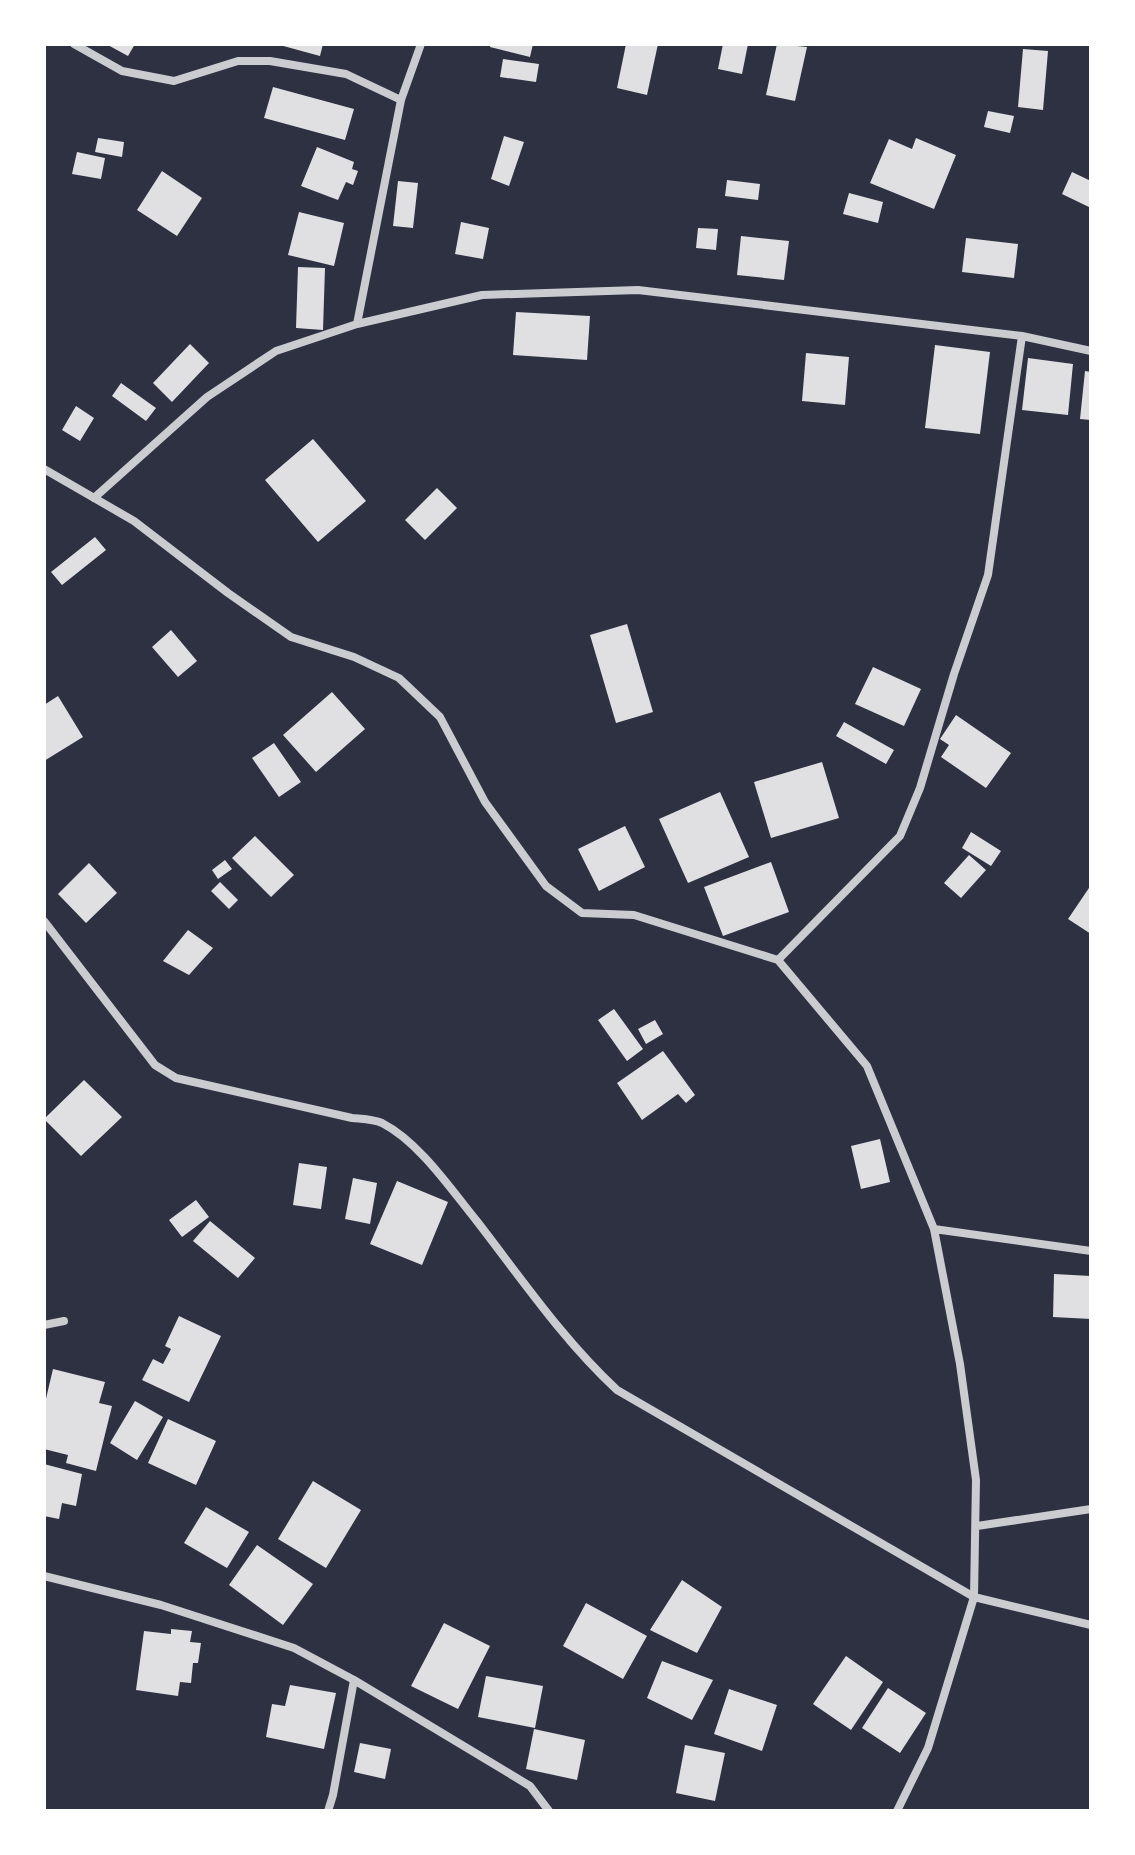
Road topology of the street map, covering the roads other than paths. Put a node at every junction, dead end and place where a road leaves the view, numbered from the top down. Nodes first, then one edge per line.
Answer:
1 (74, 44) edge
2 (421, 44) edge
3 (401, 100) junction
4 (357, 324) junction
5 (1022, 336) junction
6 (1091, 351) edge
7 (44, 469) edge
8 (94, 498) junction
9 (44, 921) edge
10 (778, 960) junction
11 (934, 1229) junction
12 (1091, 1251) edge
13 (64, 1321) dead end
14 (44, 1325) edge
15 (1091, 1509) edge
16 (977, 1526) junction
17 (44, 1576) edge
18 (974, 1597) junction
19 (1091, 1625) edge
20 (354, 1680) junction
21 (328, 1811) edge
22 (549, 1811) edge
23 (897, 1811) edge

1 - 3 street
2 - 3 street
3 - 4 street
4 - 5 street
4 - 8 street
5 - 6 street
5 - 10 street
7 - 8 street
8 - 10 street
9 - 18 street
10 - 11 street
11 - 12 street
11 - 16 street
13 - 14 street
15 - 16 street
16 - 18 street
17 - 20 street
18 - 19 street
18 - 23 street
20 - 21 street
20 - 22 street

